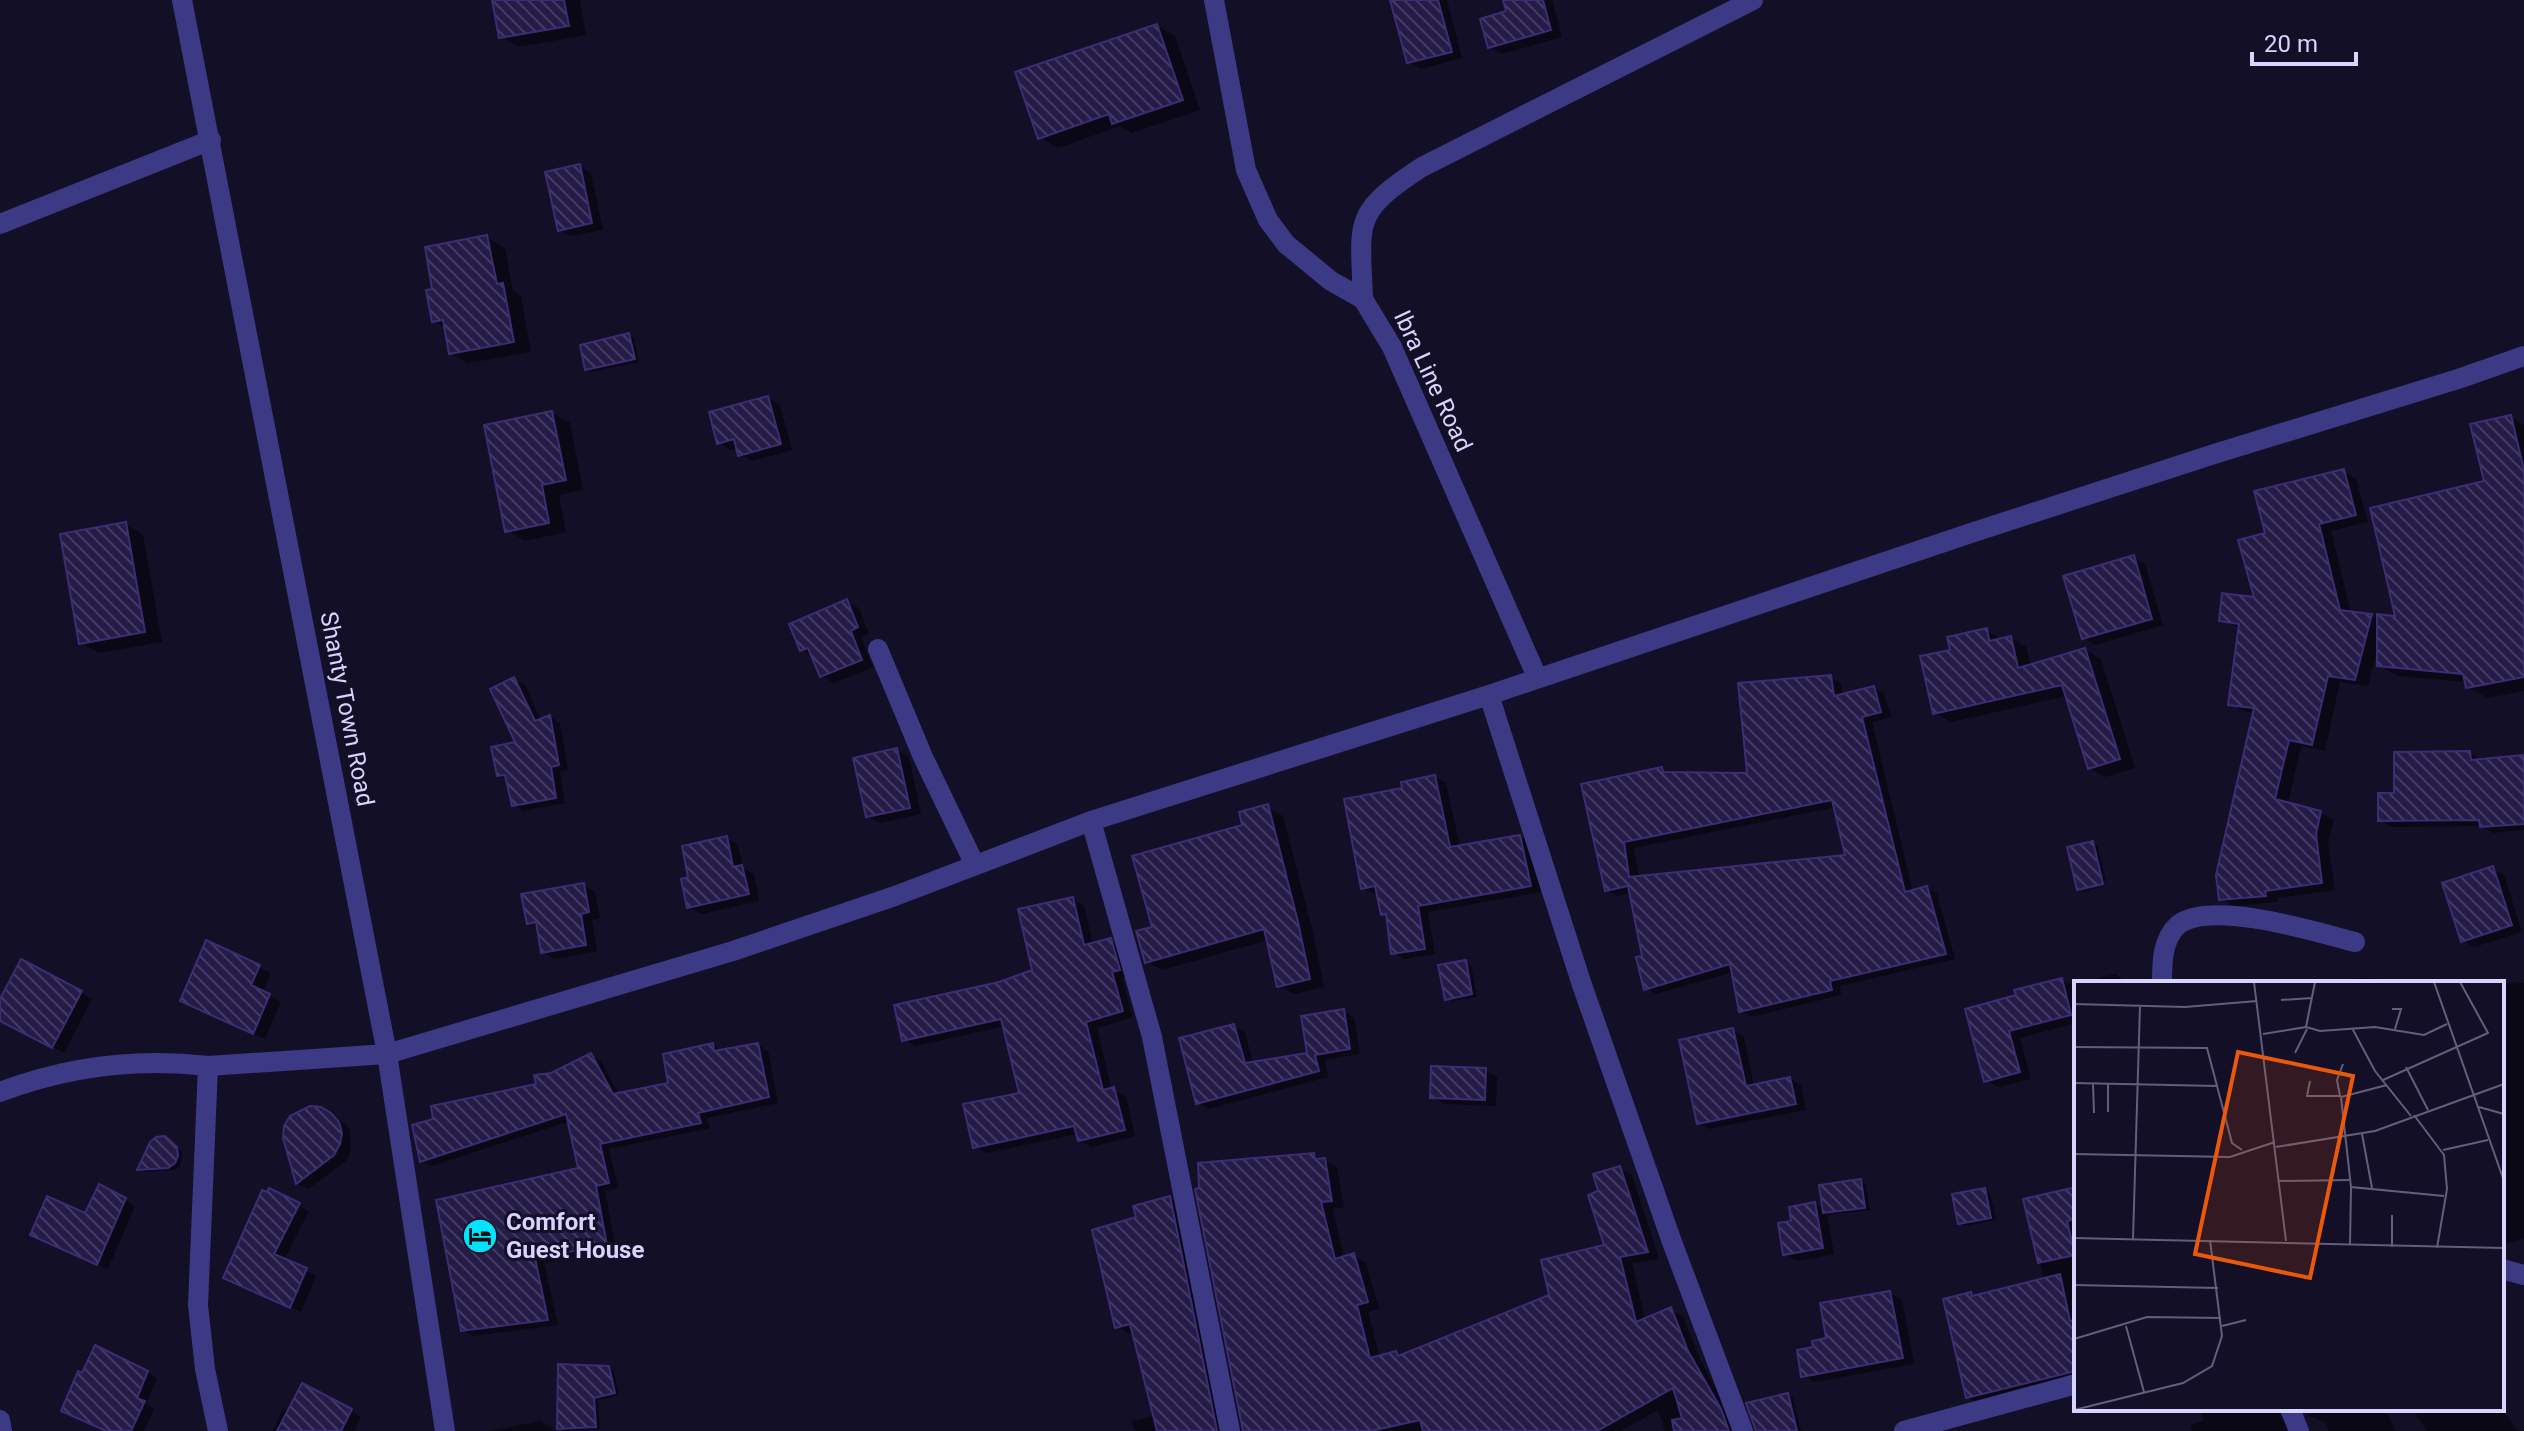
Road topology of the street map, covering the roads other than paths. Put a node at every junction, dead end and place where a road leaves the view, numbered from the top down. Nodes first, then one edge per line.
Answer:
1 (182, 0) edge
2 (1214, 0) edge
3 (1753, 0) edge
4 (211, 140) junction
5 (0, 224) edge
6 (1363, 299) junction
7 (2524, 356) edge
8 (878, 649) dead end
9 (1537, 677) junction
10 (1489, 695) junction
11 (1091, 821) junction
12 (975, 865) junction
13 (2355, 942) dead end
14 (2162, 981) edge
15 (387, 1054) junction
16 (208, 1066) junction
17 (0, 1092) edge
18 (2504, 1270) edge
19 (2524, 1275) edge
20 (2074, 1385) edge
21 (2291, 1411) edge
22 (0, 1420) edge
23 (2, 1431) edge
24 (218, 1431) edge
25 (445, 1431) edge
26 (1230, 1431) edge
27 (1743, 1431) edge
28 (1904, 1431) edge
29 (2299, 1431) edge

1 - 4 street, Shanty Town Road
2 - 6 street, Ibra Line Road
3 - 6 street
4 - 5 street
4 - 15 street, Shanty Town Road
6 - 9 street, Ibra Line Road
7 - 9 street
8 - 12 street
9 - 10 street
10 - 11 street
10 - 27 street
11 - 12 street
11 - 26 street
12 - 15 street
13 - 14 street
15 - 16 street
15 - 25 street, Shanty Town Road
16 - 17 street
16 - 24 street
18 - 19 street
20 - 28 street
21 - 29 street
22 - 23 street

